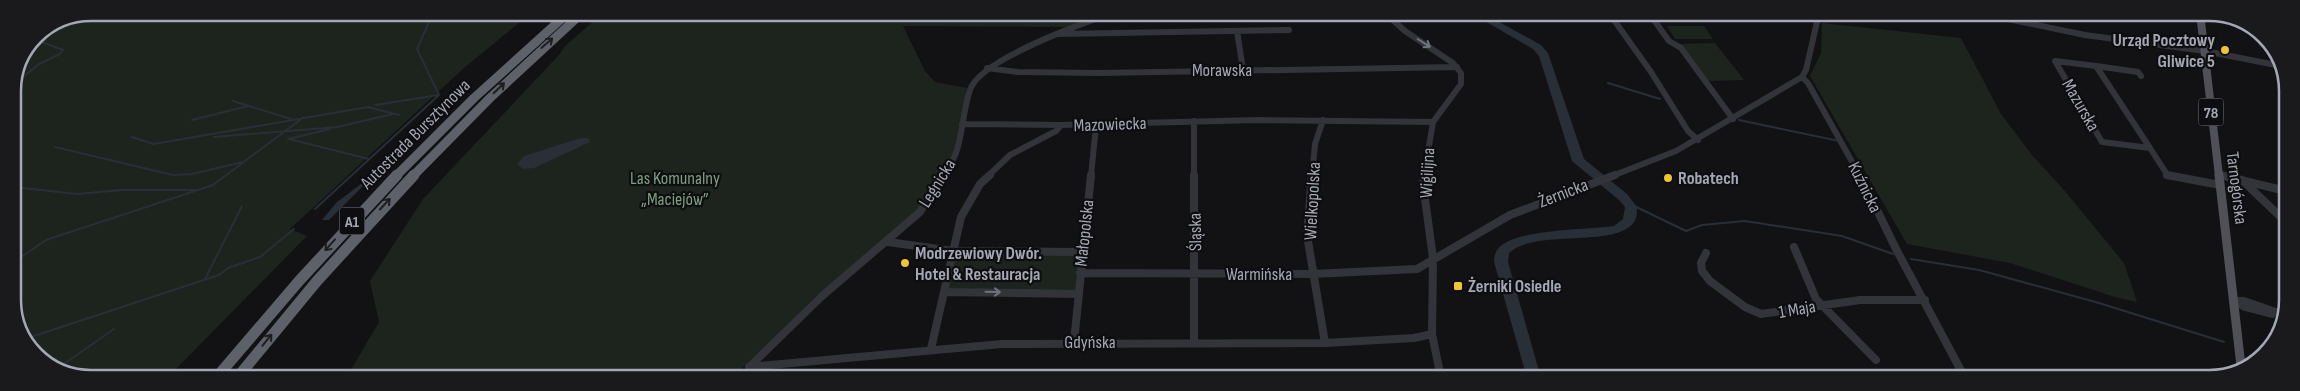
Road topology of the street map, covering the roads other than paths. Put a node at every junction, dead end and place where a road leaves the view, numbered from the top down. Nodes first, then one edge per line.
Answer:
1 (559, 21) edge
2 (573, 21) edge
3 (1090, 21) edge
4 (1394, 21) edge
5 (1615, 21) edge
6 (1655, 21) edge
7 (1817, 21) edge
8 (2018, 21) edge
9 (2201, 21) edge
10 (1289, 30) dead end
11 (1238, 31) junction
12 (1056, 34) junction
13 (2205, 51) junction
14 (2273, 64) edge
15 (2096, 66) junction
16 (1457, 67) junction
17 (987, 68) junction
18 (1243, 70) junction
19 (2141, 76) dead end
20 (1802, 77) junction
21 (1733, 119) junction
22 (1323, 120) junction
23 (1194, 121) junction
24 (1433, 122) junction
25 (962, 124) junction
26 (1061, 125) junction
27 (1096, 125) junction
28 (1698, 140) junction
29 (2150, 148) junction
30 (2218, 174) junction
31 (2168, 176) junction
32 (2241, 179) junction
33 (2172, 184) dead end
34 (2220, 185) junction
35 (2279, 189) edge
36 (2279, 215) edge
37 (888, 242) junction
38 (1794, 247) dead end
39 (953, 251) junction
40 (1082, 252) junction
41 (1706, 253) dead end
42 (1433, 258) junction
43 (1080, 273) junction
44 (1196, 274) junction
45 (1312, 274) junction
46 (944, 292) junction
47 (1079, 294) junction
48 (1925, 300) junction
49 (2235, 301) junction
50 (1822, 305) junction
51 (2277, 314) edge
52 (1432, 334) junction
53 (1074, 342) junction
54 (1324, 342) junction
55 (1194, 343) junction
56 (931, 349) junction
57 (1876, 360) dead end
58 (2241, 362) edge
59 (749, 367) joint
60 (223, 370) edge
61 (244, 370) edge
62 (1439, 370) edge
63 (1961, 370) edge

1 -> 60 highway, Autostrada Bursztynowa / A1
61 -> 2 highway, Autostrada Bursztynowa / A1
3 - 12 street, Legnicka
4 -> 16 street
5 - 28 street
6 - 21 street
7 - 20 street
8 - 13 street
9 - 13 main road, Tarnogórska / 78
10 - 11 street
11 - 12 street
11 - 18 street
12 - 17 street, Legnicka
13 - 14 street
13 - 30 main road, Tarnogórska / 78
15 - 19 street, Mazurska
15 - 29 street, Mazurska
15 - 29 street, Mazurska
16 - 18 street, Morawska
16 - 24 street, Wigilijna
17 - 18 street, Morawska
17 - 25 street, Legnicka
20 - 21 street, Żernicka
20 - 48 street, Kuźnicka
21 - 28 street, Żernicka
22 - 23 street, Mazowiecka
22 - 24 street, Mazowiecka
22 - 45 street, Wielkopolska
23 - 27 street, Mazowiecka
23 - 44 street, Śląska
24 - 42 street, Wigilijna
25 - 26 street
25 - 37 street, Legnicka
26 - 27 street, Mazowiecka
26 - 39 street, Mazowiecka
27 - 40 street, Małopolska
28 - 42 street, Żernicka
29 - 31 street, Mazurska
30 - 32 street
30 - 34 main road, Tarnogórska / 78
31 - 33 street, Mazurska
31 - 34 street
32 - 35 street
32 - 36 street
34 - 49 main road, Tarnogórska / 78
37 - 39 street
37 - 59 street, Legnicka
38 - 50 street
39 - 40 street
39 - 46 street, Mazowiecka
40 - 43 street, Małopolska
41 - 50 street, 1 Maja
42 - 45 street, Warmińska
42 - 52 street, Wigilijna
43 - 44 street, Warmińska
43 - 47 street, Małopolska
44 - 45 street, Warmińska
44 - 55 street, Śląska
45 - 54 street, Wielkopolska
46 -> 47 street
46 - 56 street, Mazowiecka
47 - 53 street, Małopolska
48 - 50 street, 1 Maja
48 - 63 street, Kuźnicka
49 - 51 street
49 - 58 main road, Tarnogórska / 78
50 - 57 street
52 - 54 street, Gdyńska
52 - 62 street, Wigilijna
53 - 55 street, Gdyńska
53 - 56 street, Gdyńska
54 - 55 street, Gdyńska
56 - 59 street, Gdyńska

